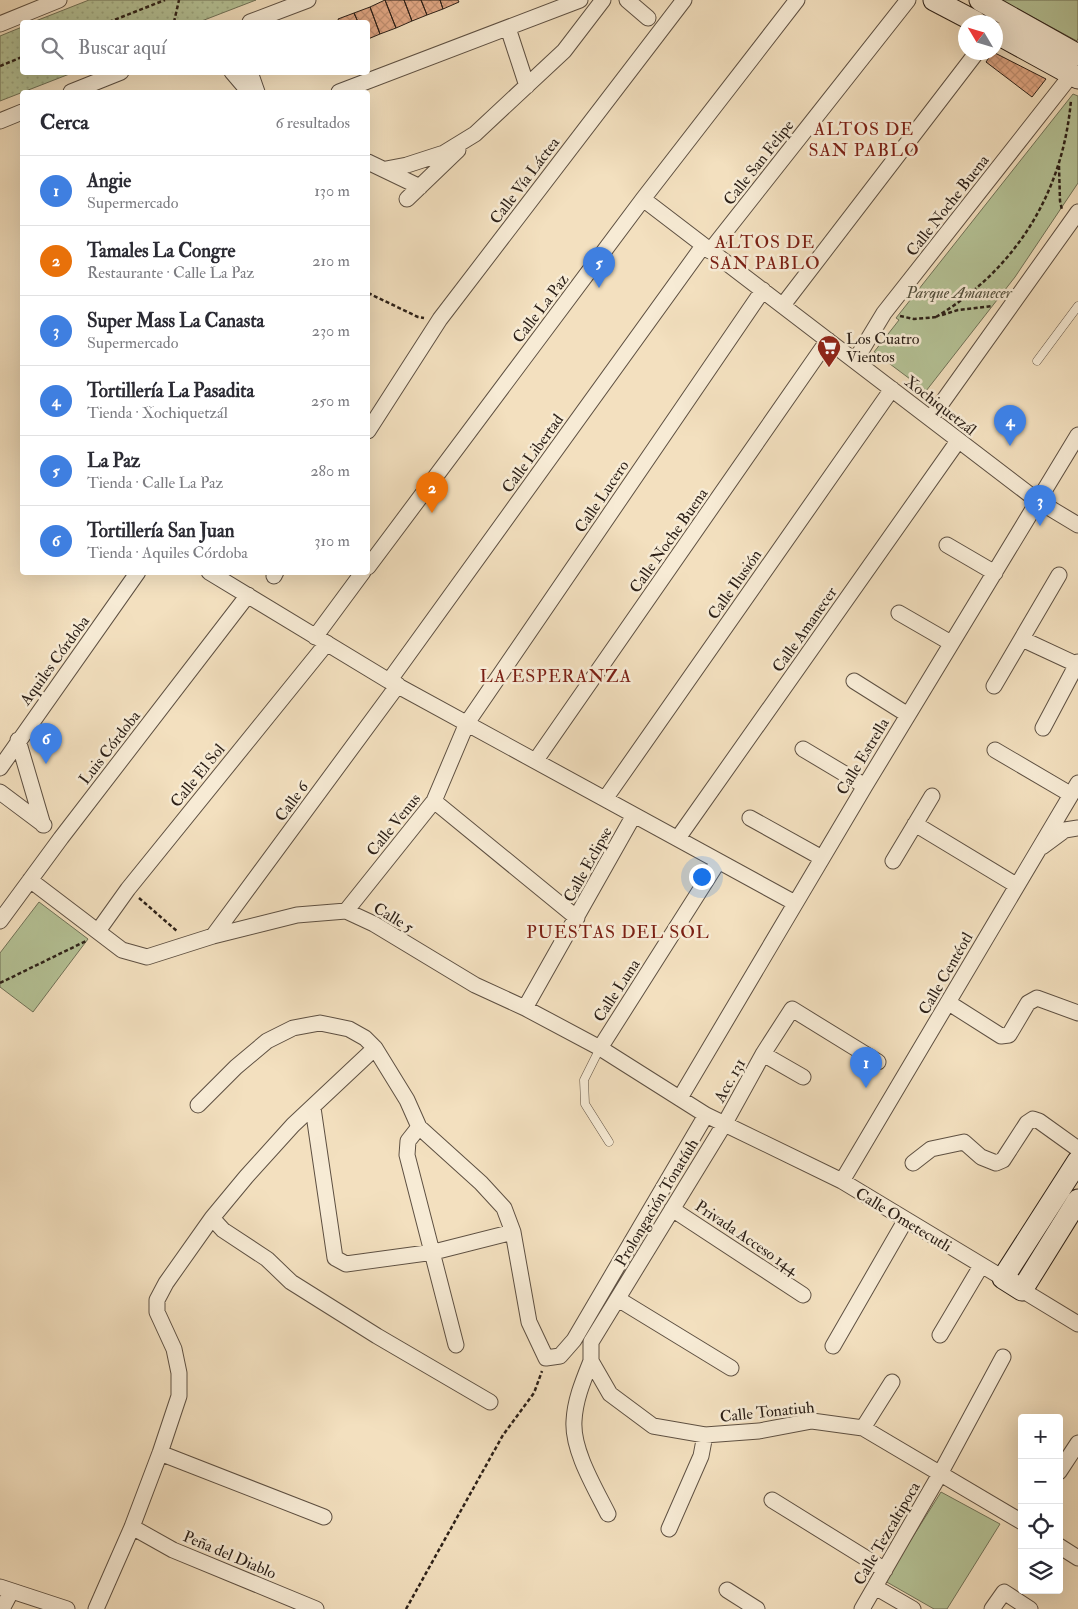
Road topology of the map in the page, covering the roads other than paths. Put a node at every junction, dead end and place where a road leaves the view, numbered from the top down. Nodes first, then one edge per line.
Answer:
1 (27, 0) edge
2 (59, 0) edge
3 (308, 0) edge
4 (580, 0) edge
5 (603, 0) edge
6 (627, 0) edge
7 (684, 0) edge
8 (798, 0) edge
9 (908, 0) edge
10 (934, 0) edge
11 (980, 0) edge
12 (41, 7) junction
13 (963, 15) edge
14 (648, 18) dead end
15 (255, 20) edge
16 (0, 24) edge
17 (508, 28) junction
18 (1003, 36) edge
19 (971, 60) edge
20 (1074, 72) edge
21 (114, 75) edge
22 (235, 75) edge
23 (251, 75) edge
24 (527, 86) junction
25 (76, 90) edge
26 (247, 90) edge
27 (255, 90) edge
28 (344, 90) edge
29 (20, 113) edge
30 (0, 121) edge
31 (475, 134) junction
32 (370, 163) edge
33 (386, 170) junction
34 (420, 187) junction
35 (407, 198) dead end
36 (643, 200) junction
37 (1078, 212) edge
38 (707, 249) junction
39 (763, 290) junction
40 (784, 305) junction
41 (1078, 306) edge
42 (828, 340) junction
43 (855, 360) junction
44 (1036, 361) dead end
45 (892, 389) junction
46 (931, 418) junction
47 (370, 428) edge
48 (1078, 435) edge
49 (958, 440) junction
50 (1038, 501) junction
51 (1078, 526) edge
52 (947, 545) dead end
53 (370, 564) edge
54 (995, 573) junction
55 (136, 575) edge
56 (214, 575) edge
57 (362, 575) edge
58 (1059, 575) dead end
59 (248, 596) junction
60 (899, 613) dead end
61 (1022, 639) junction
62 (321, 640) junction
63 (951, 643) junction
64 (1078, 664) edge
65 (854, 681) dead end
66 (394, 683) junction
67 (994, 686) dead end
68 (908, 715) junction
69 (466, 723) junction
70 (1043, 728) dead end
71 (18, 740) junction
72 (803, 749) dead end
73 (995, 750) dead end
74 (536, 760) junction
75 (0, 768) edge
76 (865, 786) junction
77 (1074, 788) edge
78 (0, 792) edge
79 (932, 796) dead end
80 (606, 799) junction
81 (434, 801) junction
82 (634, 815) junction
83 (750, 818) dead end
84 (915, 824) junction
85 (43, 825) junction
86 (1078, 828) edge
87 (61, 838) junction
88 (678, 838) junction
89 (1037, 851) junction
90 (822, 858) junction
91 (893, 861) dead end
92 (718, 862) junction
93 (30, 880) junction
94 (1016, 885) junction
95 (796, 903) junction
96 (346, 911) junction
97 (577, 918) junction
98 (0, 921) edge
99 (98, 931) junction
100 (213, 936) junction
101 (949, 1003) junction
102 (525, 1008) junction
103 (1078, 1013) edge
104 (376, 1048) junction
105 (600, 1048) junction
106 (763, 1054) junction
107 (878, 1062) dead end
108 (803, 1077) dead end
109 (680, 1098) junction
110 (198, 1105) dead end
111 (313, 1108) junction
112 (706, 1115) junction
113 (725, 1123) junction
114 (418, 1127) junction
115 (609, 1142) dead end
116 (1078, 1150) edge
117 (1078, 1161) edge
118 (913, 1163) dead end
119 (842, 1181) junction
120 (1078, 1200) edge
121 (672, 1209) junction
122 (212, 1218) junction
123 (905, 1221) junction
124 (513, 1232) junction
125 (434, 1252) junction
126 (981, 1266) junction
127 (1003, 1278) junction
128 (1022, 1290) junction
129 (803, 1295) dead end
130 (618, 1299) junction
131 (1078, 1324) edge
132 (940, 1336) dead end
133 (456, 1345) dead end
134 (833, 1346) dead end
135 (1002, 1357) dead end
136 (590, 1362) junction
137 (731, 1368) dead end
138 (892, 1382) dead end
139 (490, 1402) dead end
140 (863, 1428) junction
141 (705, 1436) junction
142 (1078, 1443) edge
143 (160, 1453) junction
144 (1063, 1466) edge
145 (940, 1474) junction
146 (772, 1500) dead end
147 (608, 1514) dead end
148 (324, 1517) dead end
149 (1018, 1520) edge
150 (132, 1527) junction
151 (670, 1529) dead end
152 (1063, 1549) edge
153 (1078, 1558) edge
154 (885, 1570) junction
155 (875, 1587) junction
156 (6, 1589) edge
157 (727, 1590) dead end
158 (2, 1609) edge
159 (66, 1609) edge
160 (96, 1609) edge
161 (316, 1609) edge
162 (757, 1609) edge
163 (862, 1609) edge
164 (913, 1609) edge
165 (992, 1609) edge
166 (1030, 1609) edge

1 - 12 street
2 - 12 street
3 - 15 street
4 - 17 street
5 - 24 street
6 - 14 street
7 - 47 street, Calle Vía Láctea
8 - 36 street, Calle La Paz
9 - 38 street, Calle San Felipe
10 - 13 street
11 - 20 street
12 - 16 street
17 - 24 street
17 - 28 street
18 - 20 street
19 - 40 street
20 - 43 street, Calle Noche Buena
21 - 25 street
22 - 26 street
23 - 27 street
24 - 31 street
29 - 30 street
31 - 33 street
31 - 34 street
32 - 33 street
33 - 34 street
34 - 35 street
36 - 38 street, Xochiquetzál
36 - 53 street, Calle La Paz
37 - 46 street
38 - 39 street, Xochiquetzál
38 - 66 street, Calle Libertad
39 - 40 street, Xochiquetzál
39 - 69 street, Calle Lucero
40 - 42 street, Xochiquetzál
41 - 44 lane
42 - 43 street, Xochiquetzál
42 - 74 street, Calle Noche Buena
43 - 45 street, Xochiquetzál
45 - 46 street, Xochiquetzál
45 - 80 street, Calle Ilusión
46 - 49 street, Xochiquetzál
48 - 50 street, Calle Estrella
49 - 50 street, Xochiquetzál
49 - 88 street, Calle Amanecer
50 - 51 street, Xochiquetzál
50 - 54 street, Calle Estrella
52 - 54 street
54 - 63 street, Calle Estrella
55 - 71 street, Aquiles Córdoba
56 - 59 street
57 - 62 street
58 - 61 street
59 - 62 street
59 - 87 street, Luis Córdoba
60 - 63 street
61 - 64 street
61 - 67 street
62 - 66 street
62 - 99 street, Calle El Sol
63 - 68 street, Calle Estrella
64 - 70 street
65 - 68 street
66 - 69 street
66 - 100 street, Calle 6
68 - 76 street, Calle Estrella
69 - 74 street
69 - 81 street, Calle Venus
71 - 75 street, Aquiles Córdoba
71 - 85 street
72 - 76 street
73 - 77 street
74 - 80 street
76 - 90 street, Calle Estrella
77 - 89 street, Calle Centéotl
78 - 85 street
79 - 84 street
80 - 82 street
81 - 96 street, Calle Venus
81 - 97 street
82 - 88 street
82 - 97 street, Calle Eclipse
83 - 90 street
84 - 91 street
84 - 94 street
85 - 87 street
86 - 89 street
87 - 93 street, Luis Córdoba
88 - 92 street
89 - 94 street, Calle Centéotl
90 - 95 street, Calle Estrella
92 - 95 street
92 - 105 street, Calle Luna
93 - 98 street, Luis Córdoba
93 - 99 street, Calle 5
94 - 101 street, Calle Centéotl
95 - 109 street, Calle Estrella
96 - 100 street, Calle 5
96 - 102 street, Calle 5
97 - 102 street, Calle Eclipse
99 - 100 street, Calle 5
101 - 103 street
101 - 119 street, Calle Centéotl
102 - 105 street, Calle 5
104 - 110 street
104 - 111 street
104 - 114 street
105 - 109 street, Calle 5
105 - 115 lane, Calle Luna
106 - 107 street, Acc. 131
106 - 108 street
106 - 113 street, Acc. 131
109 - 112 street, Calle 5
111 - 122 street
111 - 125 street
112 - 113 street, Calle 5
112 - 124 street
113 - 119 street, Calle Ometecutli
113 - 121 street, Prolongación Tonatíuh
114 - 124 street
114 - 125 street
116 - 118 street
117 - 127 street
119 - 123 street, Calle Ometecutli
120 - 128 street
121 - 129 street, Privada Acceso 144
121 - 130 street, Prolongación Tonatíuh
122 - 139 street
122 - 143 street
123 - 126 street, Calle Ometecutli
123 - 134 street
124 - 125 street
125 - 133 street
126 - 127 street, Calle Ometecutli
126 - 132 street
127 - 128 street, Calle Ometecutli
128 - 131 street, Calle Ometecutli
130 - 136 street
130 - 137 street
135 - 145 street, Calle Tezcaltipoca
136 - 141 street, Calle Tonatiuh
136 - 147 street
138 - 140 street
140 - 141 street, Calle Tonatiuh
140 - 145 street, Calle Tonatiuh
141 - 151 street
142 - 144 street
143 - 148 street
143 - 150 street
145 - 149 street, Calle Tonatiuh
145 - 154 street, Calle Tezcaltipoca
146 - 154 street
150 - 160 street
150 - 161 street, Peña del Diablo
152 - 153 street
154 - 155 street, Calle Tezcaltipoca
155 - 163 street, Calle Tezcaltipoca
155 - 164 street
156 - 158 street
156 - 159 street
157 - 162 street
165 - 166 street

